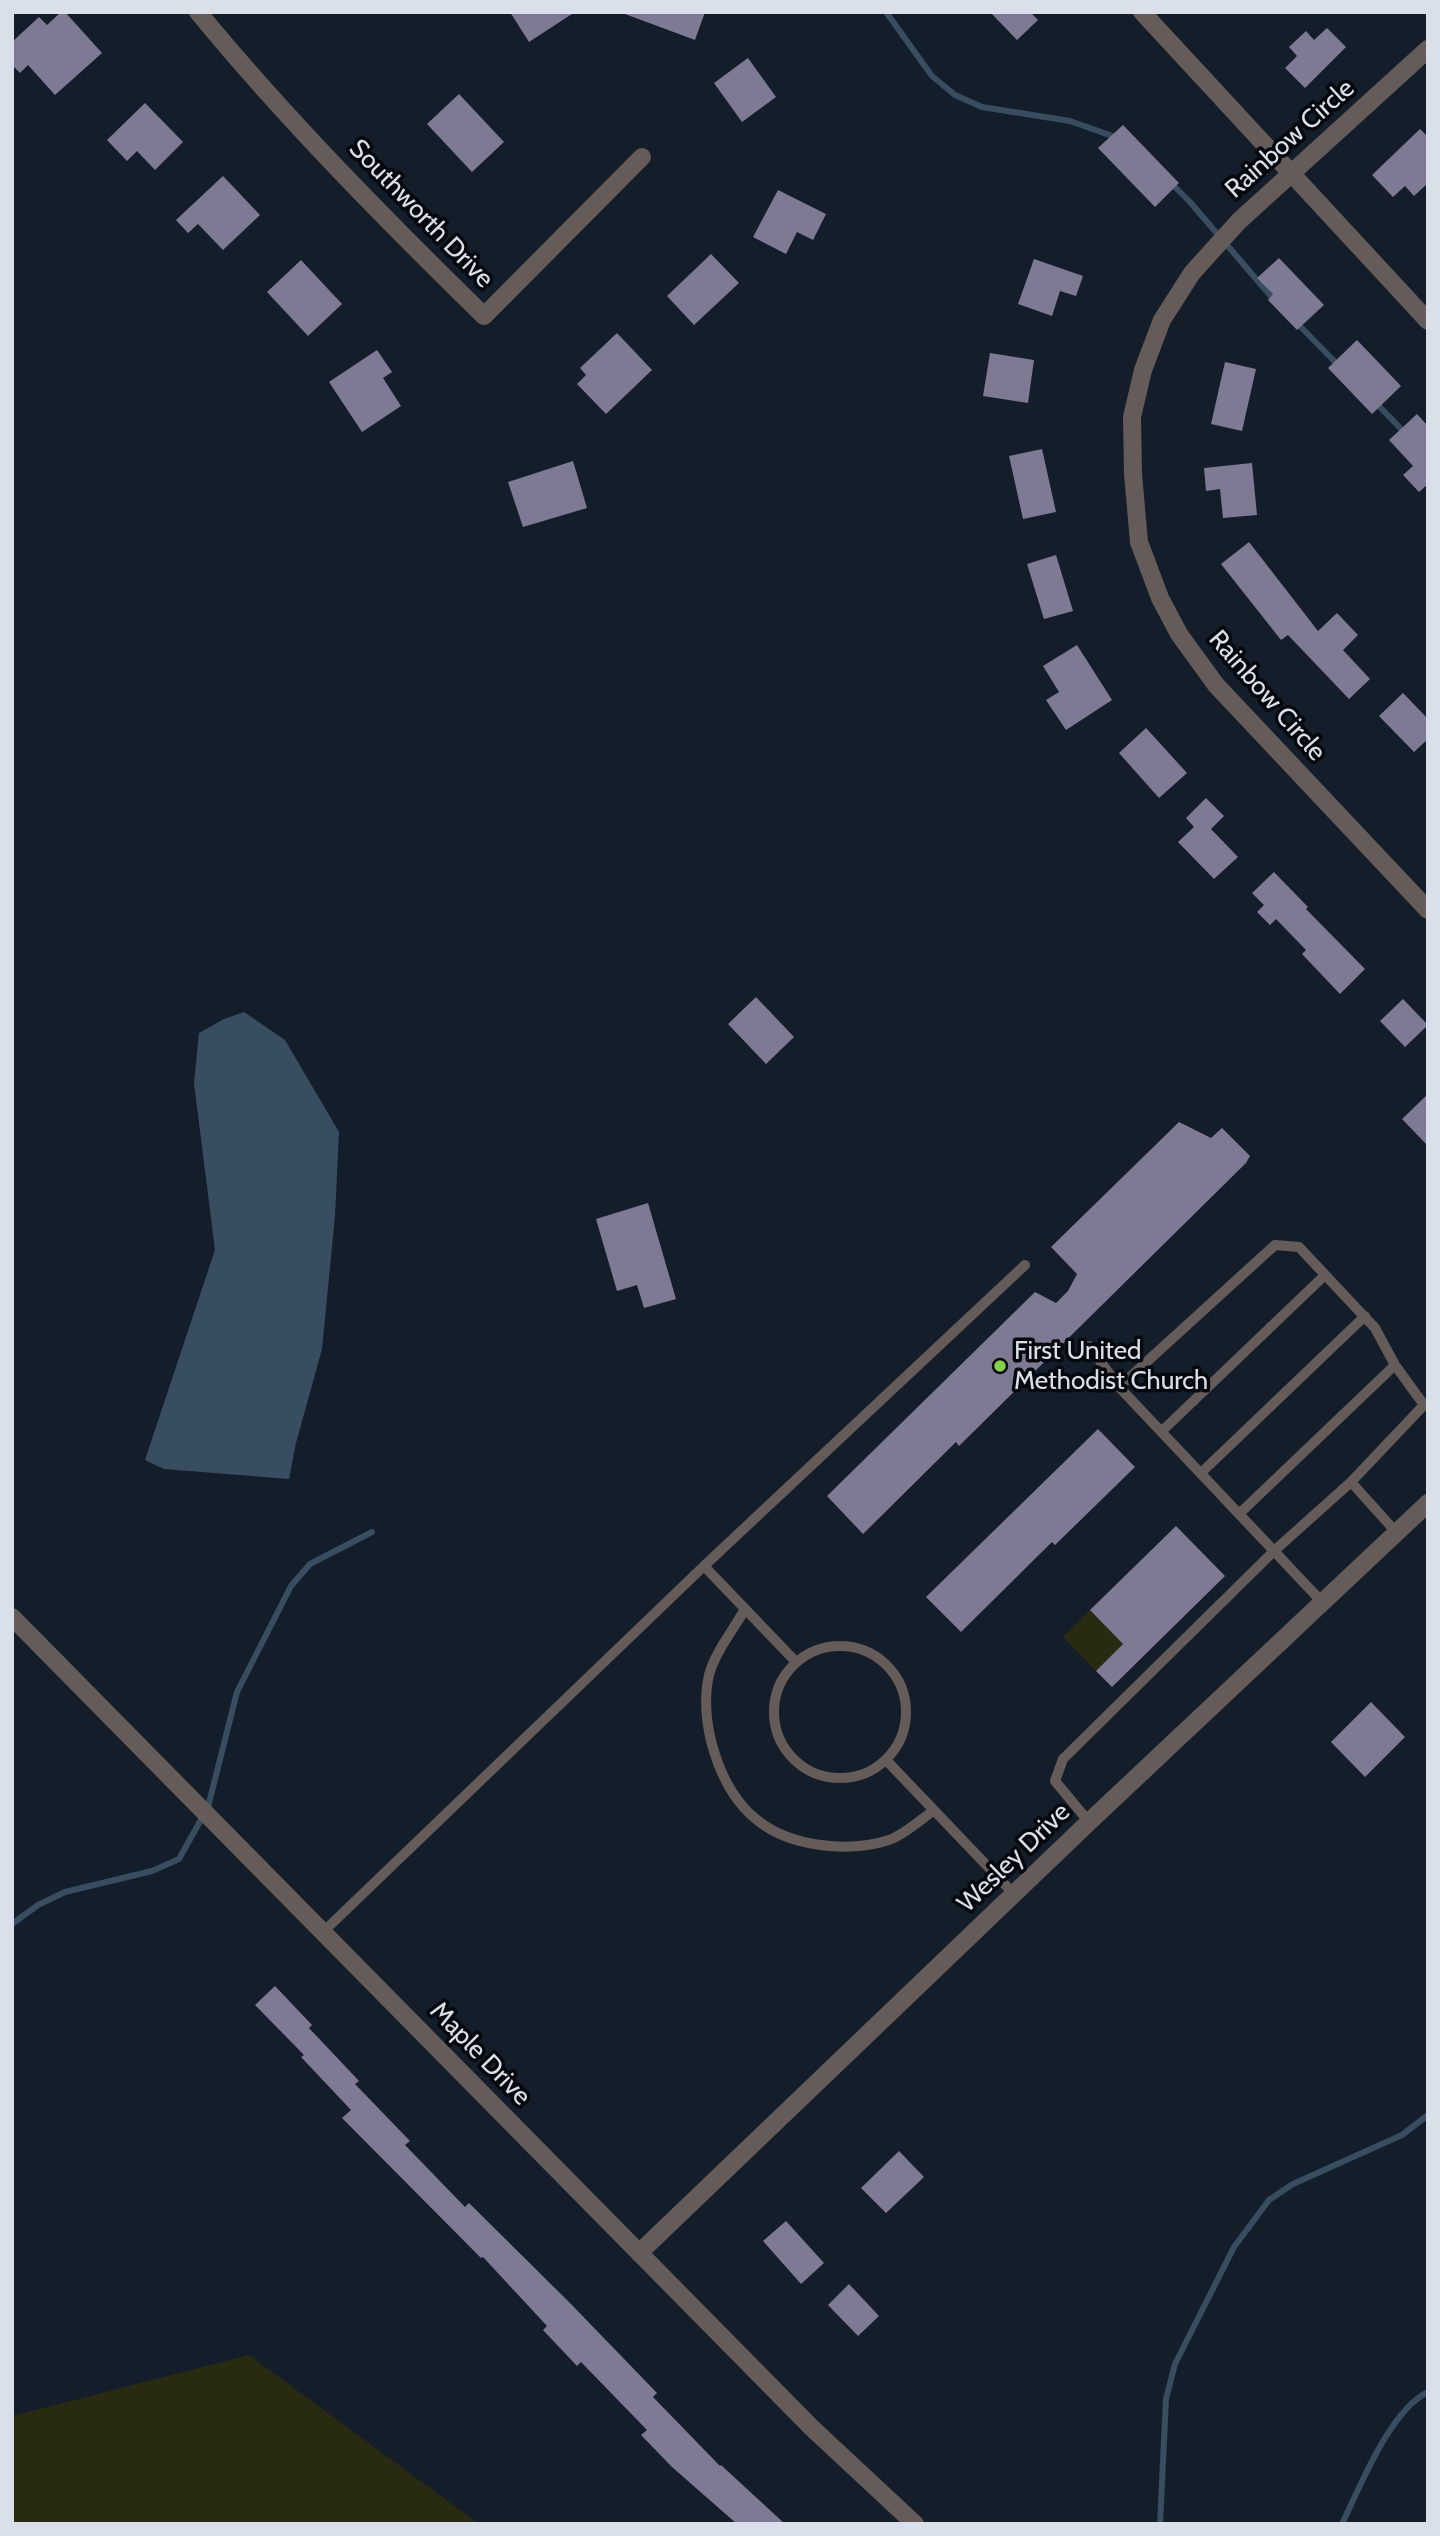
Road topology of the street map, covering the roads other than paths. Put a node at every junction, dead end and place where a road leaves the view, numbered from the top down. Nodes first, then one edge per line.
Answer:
1 (198, 12) edge
2 (1142, 12) edge
3 (1428, 49) edge
4 (642, 157) dead end
5 (1292, 173) junction
6 (1428, 321) edge
7 (1428, 910) edge
8 (1025, 1265) dead end
9 (1325, 1275) junction
10 (1365, 1316) junction
11 (1088, 1346) dead end
12 (1395, 1365) junction
13 (1119, 1387) junction
14 (1162, 1431) junction
15 (1202, 1472) junction
16 (1351, 1482) junction
17 (1428, 1503) edge
18 (1239, 1514) junction
19 (1396, 1532) junction
20 (1275, 1551) junction
21 (704, 1566) junction
22 (1322, 1602) junction
23 (745, 1609) junction
24 (12, 1617) edge
25 (796, 1662) junction
26 (886, 1760) junction
27 (933, 1811) junction
28 (1089, 1822) junction
29 (1014, 1894) junction
30 (323, 1932) junction
31 (639, 2253) junction
32 (915, 2524) edge

1 - 4 street, Southworth Drive
2 - 5 street
3 - 5 street, Rainbow Circle
5 - 6 street
5 - 7 street, Rainbow Circle
8 - 21 lane
9 - 10 lane
9 - 13 lane
9 - 14 lane
10 - 12 lane
10 - 15 lane
11 - 13 lane
12 - 16 lane
12 - 18 lane
13 - 14 lane
14 - 15 lane
15 - 18 lane
16 - 19 lane
16 - 20 lane
17 - 19 street, Wesley Drive
18 - 20 lane
19 - 22 street, Wesley Drive
20 - 22 lane
20 - 28 lane
21 - 23 lane
21 - 30 lane
22 - 28 street, Wesley Drive
23 - 25 lane
23 - 27 lane
24 - 30 street, Maple Drive
25 - 26 lane
25 - 26 lane
26 - 27 lane
27 - 29 lane
28 - 29 street, Wesley Drive
29 - 31 street, Wesley Drive
30 - 31 street, Maple Drive
31 - 32 street, Maple Drive

